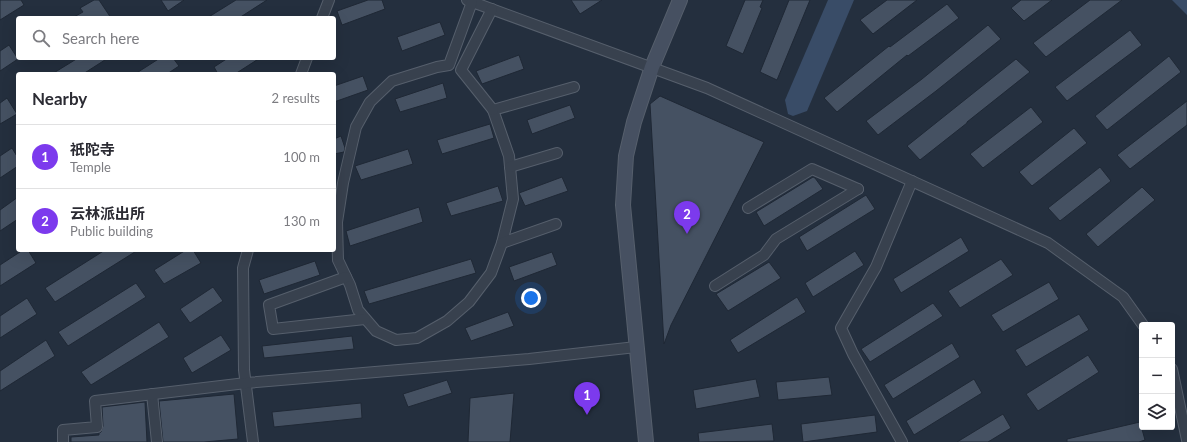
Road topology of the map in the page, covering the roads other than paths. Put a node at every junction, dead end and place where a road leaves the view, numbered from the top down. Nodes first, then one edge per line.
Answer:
1 (329, 0) edge
2 (680, 0) edge
3 (470, 1) edge
4 (492, 9) junction
5 (323, 16) edge
6 (306, 60) edge
7 (652, 67) junction
8 (302, 72) edge
9 (574, 87) dead end
10 (493, 110) junction
11 (556, 153) dead end
12 (510, 167) junction
13 (912, 181) junction
14 (748, 208) dead end
15 (556, 224) dead end
16 (502, 242) junction
17 (247, 252) edge
18 (346, 277) junction
19 (715, 286) dead end
20 (365, 319) junction
21 (1141, 322) edge
22 (636, 347) junction
23 (246, 383) junction
24 (1175, 383) edge
25 (152, 394) junction
26 (1187, 440) edge
27 (63, 442) edge
28 (157, 442) edge
29 (253, 442) edge
30 (646, 442) edge
31 (902, 442) edge

1 - 5 street
2 - 7 street
3 - 4 street
3 - 18 street
4 - 7 street
4 - 10 street
6 - 8 street
7 - 13 street
7 - 22 street
9 - 10 street
10 - 12 street
11 - 12 street
12 - 16 street
13 - 21 street
13 - 31 street
14 - 19 street
15 - 16 street
16 - 20 street
17 - 23 street
18 - 20 street
18 - 20 street
22 - 23 street
22 - 30 street
23 - 25 street
23 - 29 street
24 - 26 street
25 - 27 street
25 - 28 street

